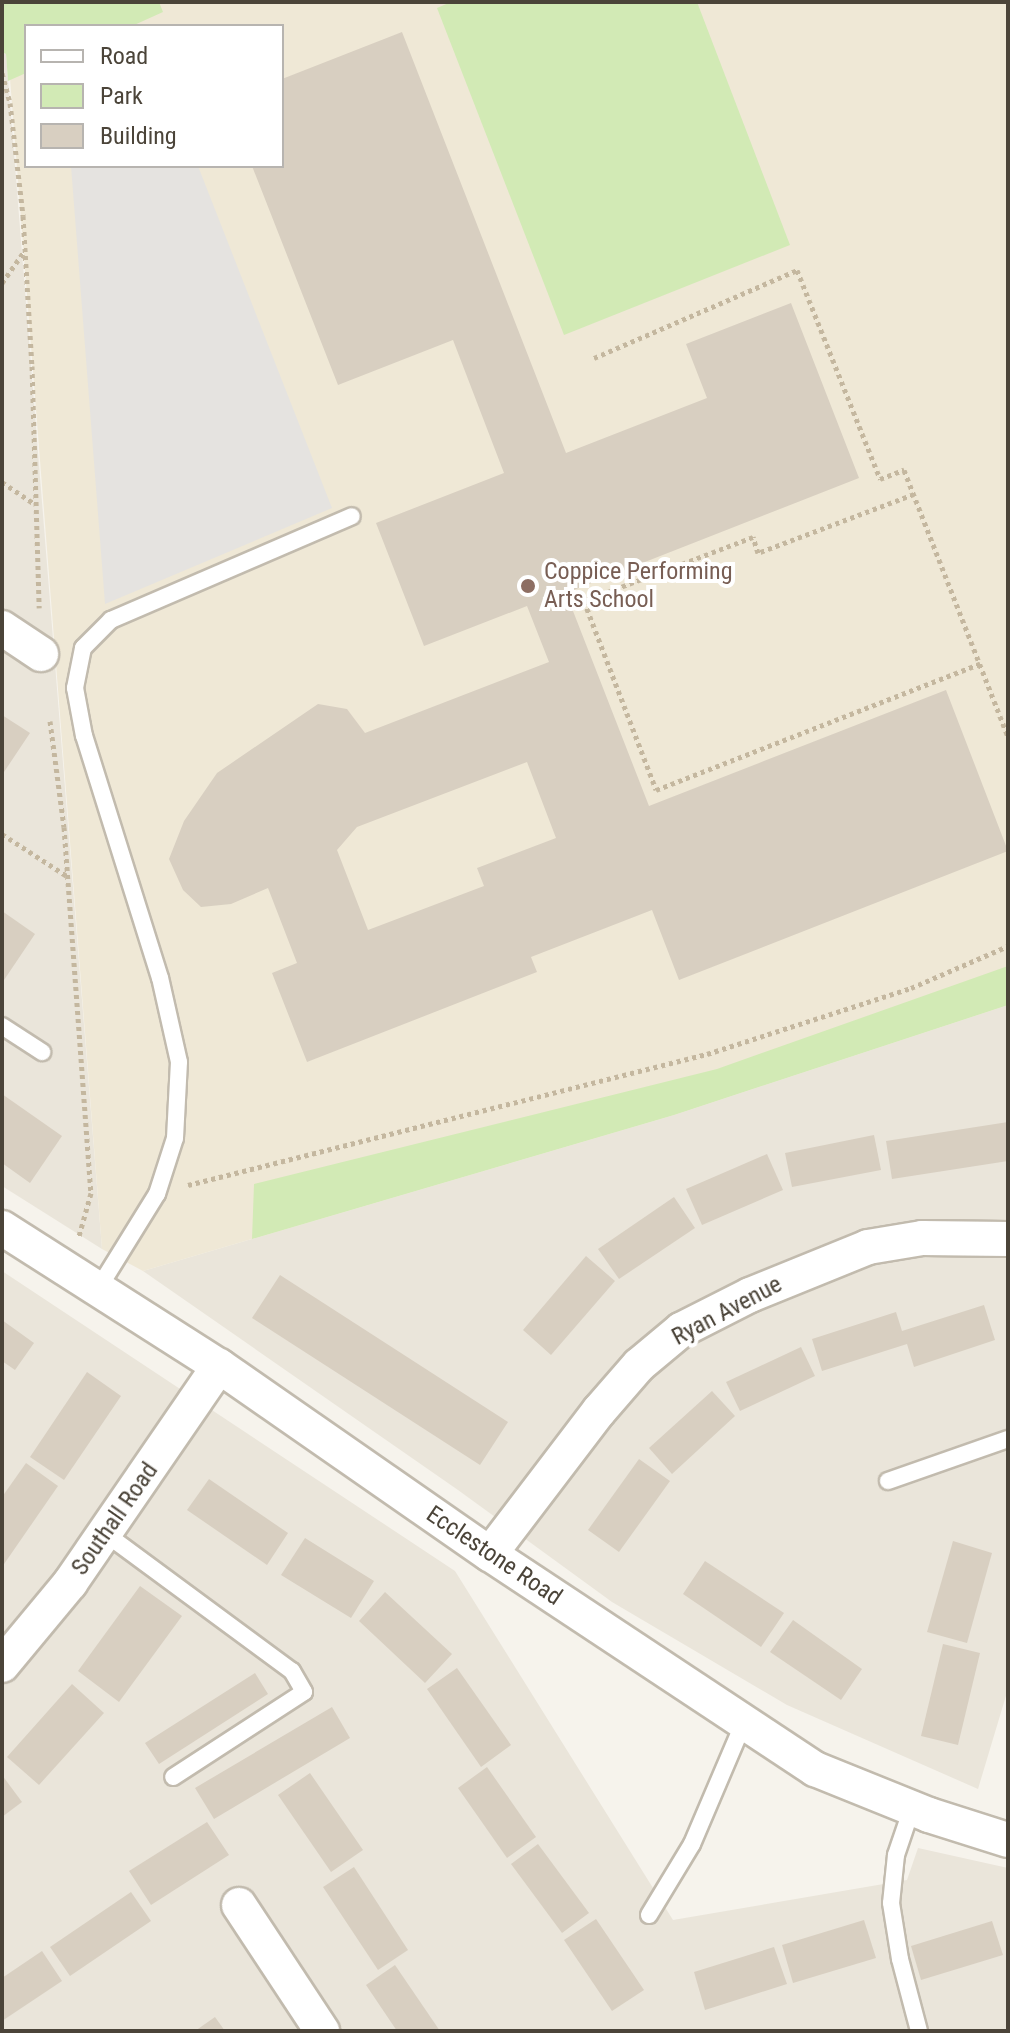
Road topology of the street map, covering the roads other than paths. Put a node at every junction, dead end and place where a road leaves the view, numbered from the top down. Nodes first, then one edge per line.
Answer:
1 (352, 516) dead end
2 (2, 628) edge
3 (41, 654) dead end
4 (2, 1026) edge
5 (42, 1052) dead end
6 (2, 1228) edge
7 (1008, 1239) edge
8 (98, 1289) junction
9 (219, 1366) junction
10 (1008, 1439) edge
11 (888, 1481) dead end
12 (106, 1534) junction
13 (490, 1554) junction
14 (2, 1665) edge
15 (744, 1722) junction
16 (173, 1777) dead end
17 (912, 1808) junction
18 (1005, 1832) edge
19 (239, 1905) dead end
20 (649, 1915) dead end
21 (322, 2031) edge
22 (919, 2031) edge

1 - 8 lane
2 - 3 street
4 - 5 lane
6 - 8 street, Ecclestone Road
7 - 13 street, Ryan Avenue
8 - 9 street, Ecclestone Road
9 - 12 street, Southall Road
9 - 13 street, Ecclestone Road
10 - 11 lane
12 - 14 street, Southall Road
12 - 16 lane
13 - 15 street, Ecclestone Road
15 - 17 street, Ecclestone Road
15 - 20 lane
17 - 18 street, Ecclestone Road
17 - 22 lane
19 - 21 street

